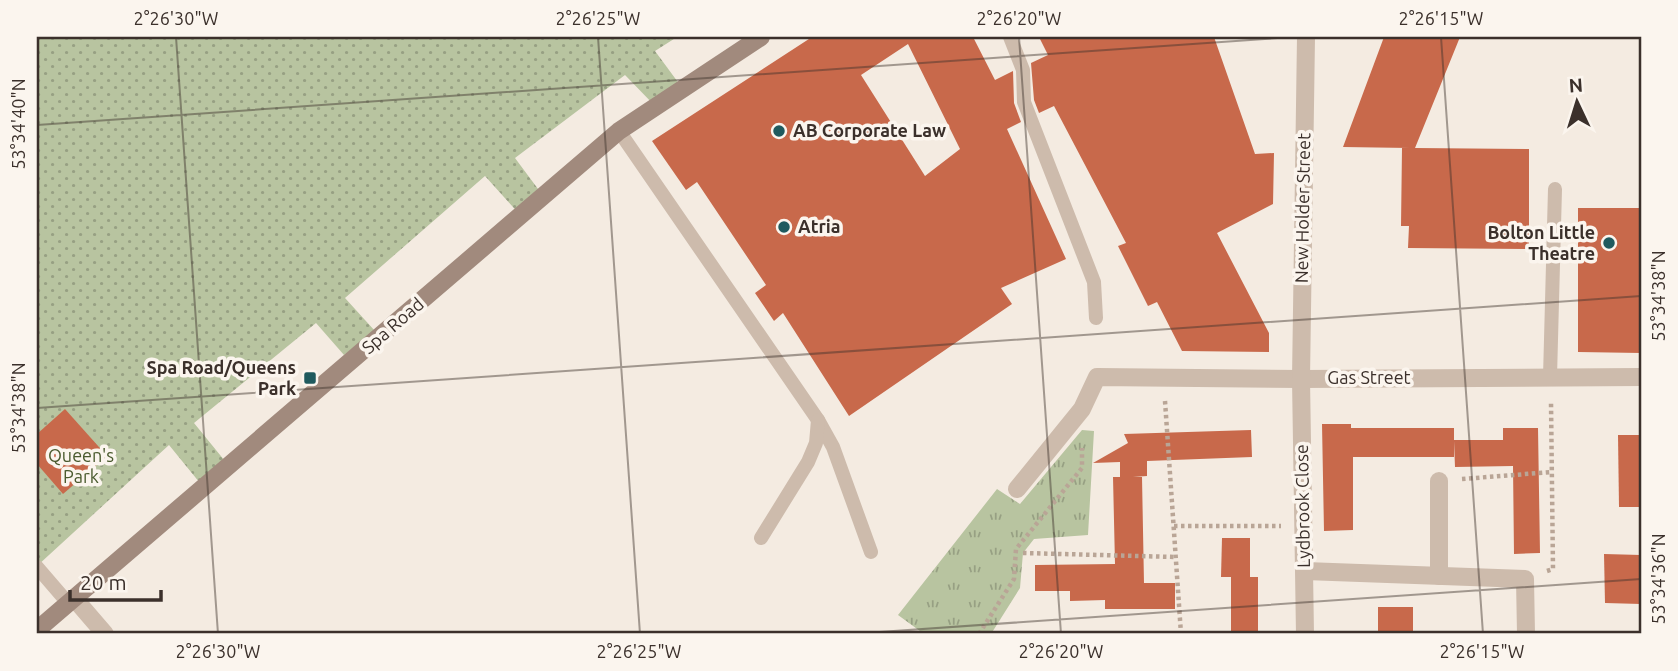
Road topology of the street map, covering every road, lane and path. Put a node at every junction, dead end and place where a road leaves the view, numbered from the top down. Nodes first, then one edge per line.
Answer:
1 (761, 37) edge
2 (1010, 37) edge
3 (1306, 37) edge
4 (620, 131) junction
5 (1555, 189) dead end
6 (1096, 318) dead end
7 (1164, 377) junction
8 (1550, 377) junction
9 (1641, 377) edge
10 (1301, 379) junction
11 (1082, 409) junction
12 (818, 420) junction
13 (1552, 472) junction
14 (1439, 481) joint
15 (1017, 489) dead end
16 (1174, 526) junction
17 (1304, 526) junction
18 (761, 538) dead end
19 (871, 552) dead end
20 (1023, 553) dead end
21 (1176, 557) junction
22 (37, 567) edge
23 (1305, 571) junction
24 (1439, 576) junction
25 (1525, 579) junction
26 (71, 600) junction
27 (37, 631) edge
28 (105, 634) edge
29 (979, 634) edge
30 (1181, 634) edge
31 (1304, 634) edge
32 (1526, 634) edge

1 - 4 main road, Spa Road
2 - 6 lane
3 - 10 street, New Holder Street
4 - 12 lane
4 - 26 main road, Spa Road
5 - 8 lane
7 - 10 street, Gas Street
7 - 11 street, Gas Street
7 - 16 path
8 - 9 street, Gas Street
8 - 10 street, Gas Street
8 - 13 path
10 - 17 street, Lydbrook Close
11 - 15 street
11 - 29 path
12 - 18 lane
12 - 19 lane
13 - 14 path
13 - 25 path
14 - 24 street
16 - 17 path
16 - 21 path
17 - 23 street, Lydbrook Close
20 - 21 path
21 - 30 path
22 - 26 lane
23 - 24 street
23 - 31 street, Lydbrook Close
24 - 25 street
25 - 32 street
26 - 27 main road, Spa Road
26 - 28 street

